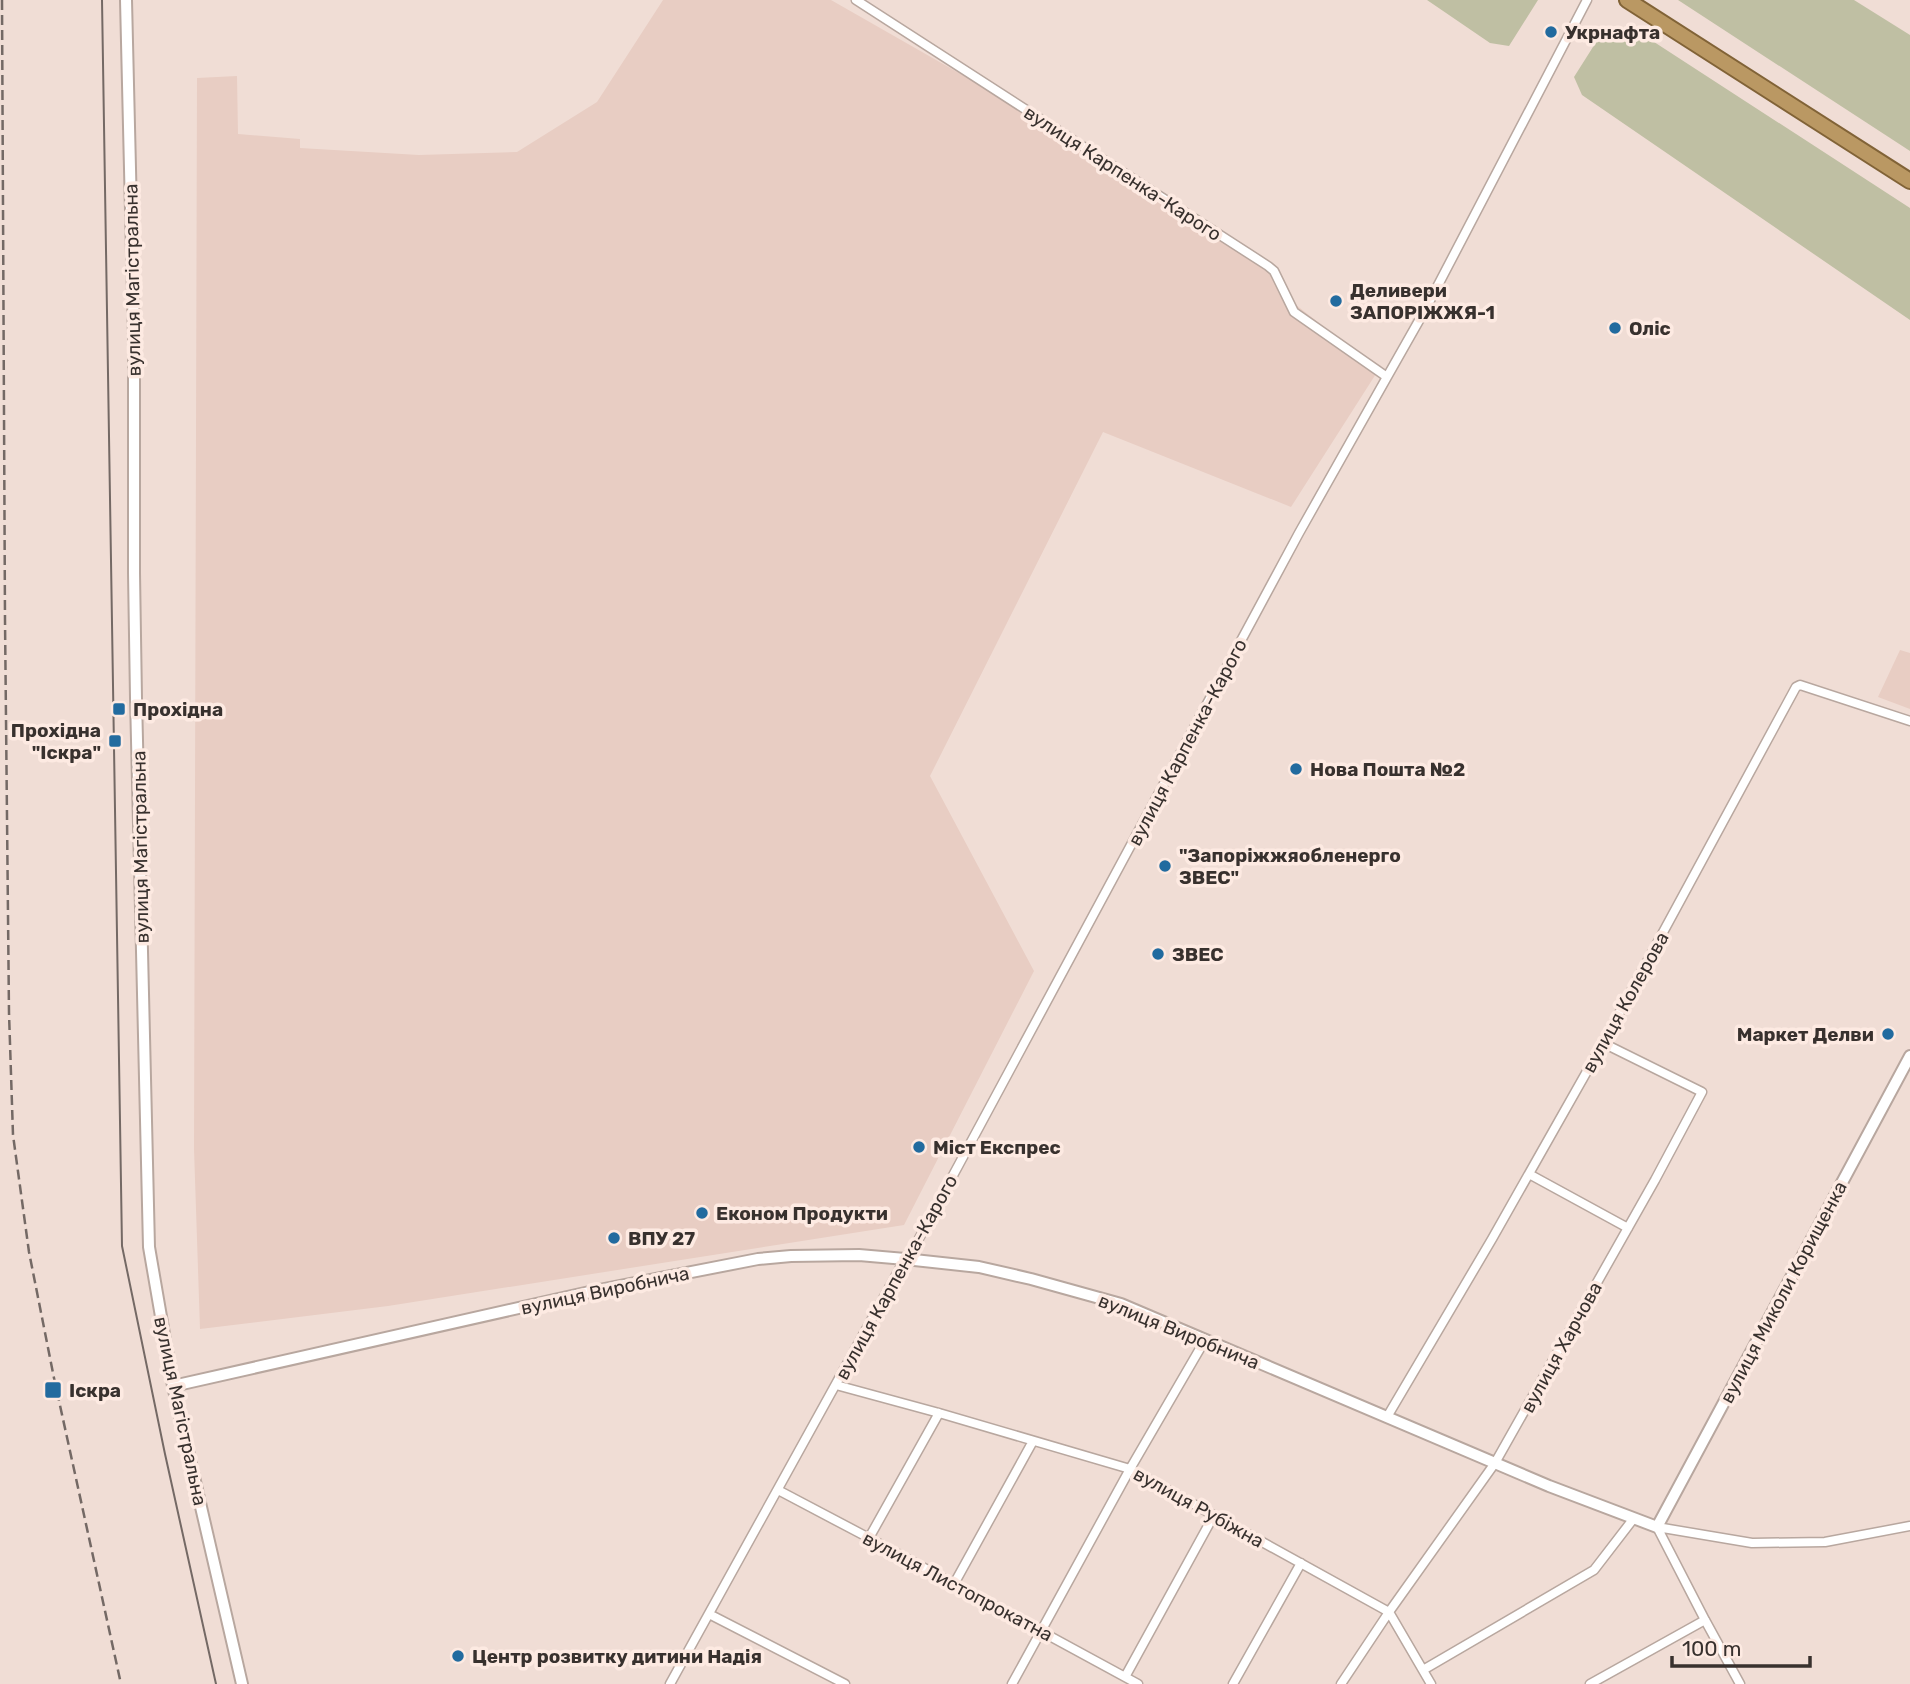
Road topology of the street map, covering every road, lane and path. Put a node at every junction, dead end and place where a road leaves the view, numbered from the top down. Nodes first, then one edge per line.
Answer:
1 (126, 0) edge
2 (856, 0) edge
3 (1587, 0) edge
4 (1626, 0) edge
5 (1910, 181) edge
6 (1387, 377) junction
7 (1910, 721) edge
8 (1603, 1043) junction
9 (1910, 1056) edge
10 (1529, 1174) junction
11 (1628, 1228) junction
12 (905, 1259) junction
13 (1205, 1340) junction
14 (836, 1385) junction
15 (173, 1386) junction
16 (939, 1413) junction
17 (1387, 1417) junction
18 (1032, 1441) junction
19 (1495, 1463) junction
20 (1130, 1469) junction
21 (778, 1490) junction
22 (1214, 1515) junction
23 (1634, 1518) junction
24 (1910, 1526) edge
25 (1657, 1527) junction
26 (869, 1538) junction
27 (1301, 1563) junction
28 (954, 1584) junction
29 (1389, 1612) junction
30 (709, 1614) junction
31 (1705, 1620) junction
32 (1041, 1631) junction
33 (1423, 1670) junction
34 (1125, 1677) junction
35 (242, 1684) edge
36 (670, 1684) edge
37 (845, 1684) edge
38 (1012, 1684) edge
39 (1138, 1684) edge
40 (1233, 1684) edge
41 (1342, 1684) edge
42 (1432, 1684) edge
43 (1590, 1684) edge
44 (1740, 1684) edge

1 - 15 street, вулиця Магістральна
2 - 6 street, вулиця Карпенка-Карого
3 - 6 street
4 - 5 highway
6 - 12 street, вулиця Карпенка-Карого
7 - 8 street, вулиця Колерова
8 - 10 street, вулиця Колерова
8 - 11 street, вулиця Харчова
9 - 25 street, вулиця Миколи Корищенка
10 - 11 street
10 - 17 street, вулиця Колерова
11 - 19 street, вулиця Харчова
12 - 13 street, вулиця Виробнича
12 - 14 street, вулиця Карпенка-Карого
12 - 15 street, вулиця Виробнича
13 - 17 street, вулиця Виробнича
13 - 20 street
14 - 16 street, вулиця Рубіжна
14 - 21 street, вулиця Карпенка-Карого
15 - 35 street, вулиця Магістральна
16 - 18 street, вулиця Рубіжна
16 - 26 street
17 - 19 street, вулиця Виробнича
18 - 20 street, вулиця Рубіжна
18 - 28 street
19 - 23 street, вулиця Виробнича
19 - 29 street, вулиця Харчова
20 - 22 street, вулиця Рубіжна
20 - 32 street
21 - 26 street, вулиця Листопрокатна
21 - 30 street, вулиця Карпенка-Карого
22 - 27 street, вулиця Рубіжна
22 - 34 street
23 - 25 street, вулиця Виробнича
23 - 33 street
24 - 25 street
25 - 31 street
26 - 28 street, вулиця Листопрокатна
27 - 29 street, вулиця Рубіжна
27 - 40 street
28 - 32 street, вулиця Листопрокатна
29 - 33 street
29 - 41 street, вулиця Харчова
30 - 36 street, вулиця Карпенка-Карого
30 - 37 street
31 - 43 street
31 - 44 street
32 - 34 street, вулиця Листопрокатна
32 - 38 street
33 - 42 street
34 - 39 street, вулиця Листопрокатна

